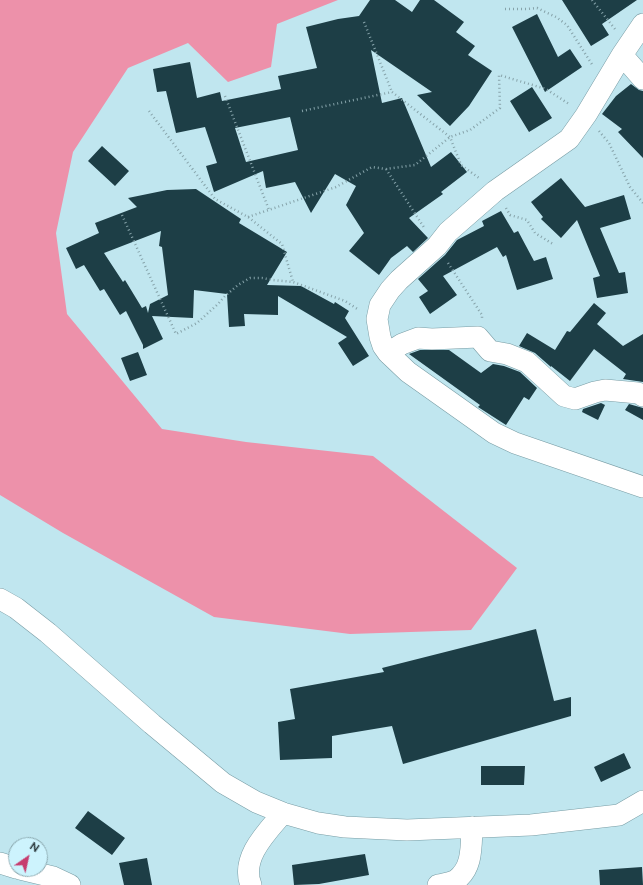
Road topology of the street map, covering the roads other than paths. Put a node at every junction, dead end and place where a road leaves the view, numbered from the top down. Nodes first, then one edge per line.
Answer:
1 (643, 24) edge
2 (625, 50) junction
3 (643, 80) edge
4 (388, 353) junction
5 (643, 396) edge
6 (635, 484) edge
7 (643, 498) edge
8 (0, 599) edge
9 (643, 801) edge
10 (283, 813) junction
11 (472, 827) junction
12 (48, 877) edge
13 (70, 885) edge
14 (251, 885) edge
15 (438, 885) edge

1 - 2 street
2 - 3 street
2 - 4 street
4 - 5 street
4 - 6 street
6 - 7 street
8 - 10 street
9 - 11 street
10 - 11 street
10 - 14 street
11 - 15 street
12 - 13 street

